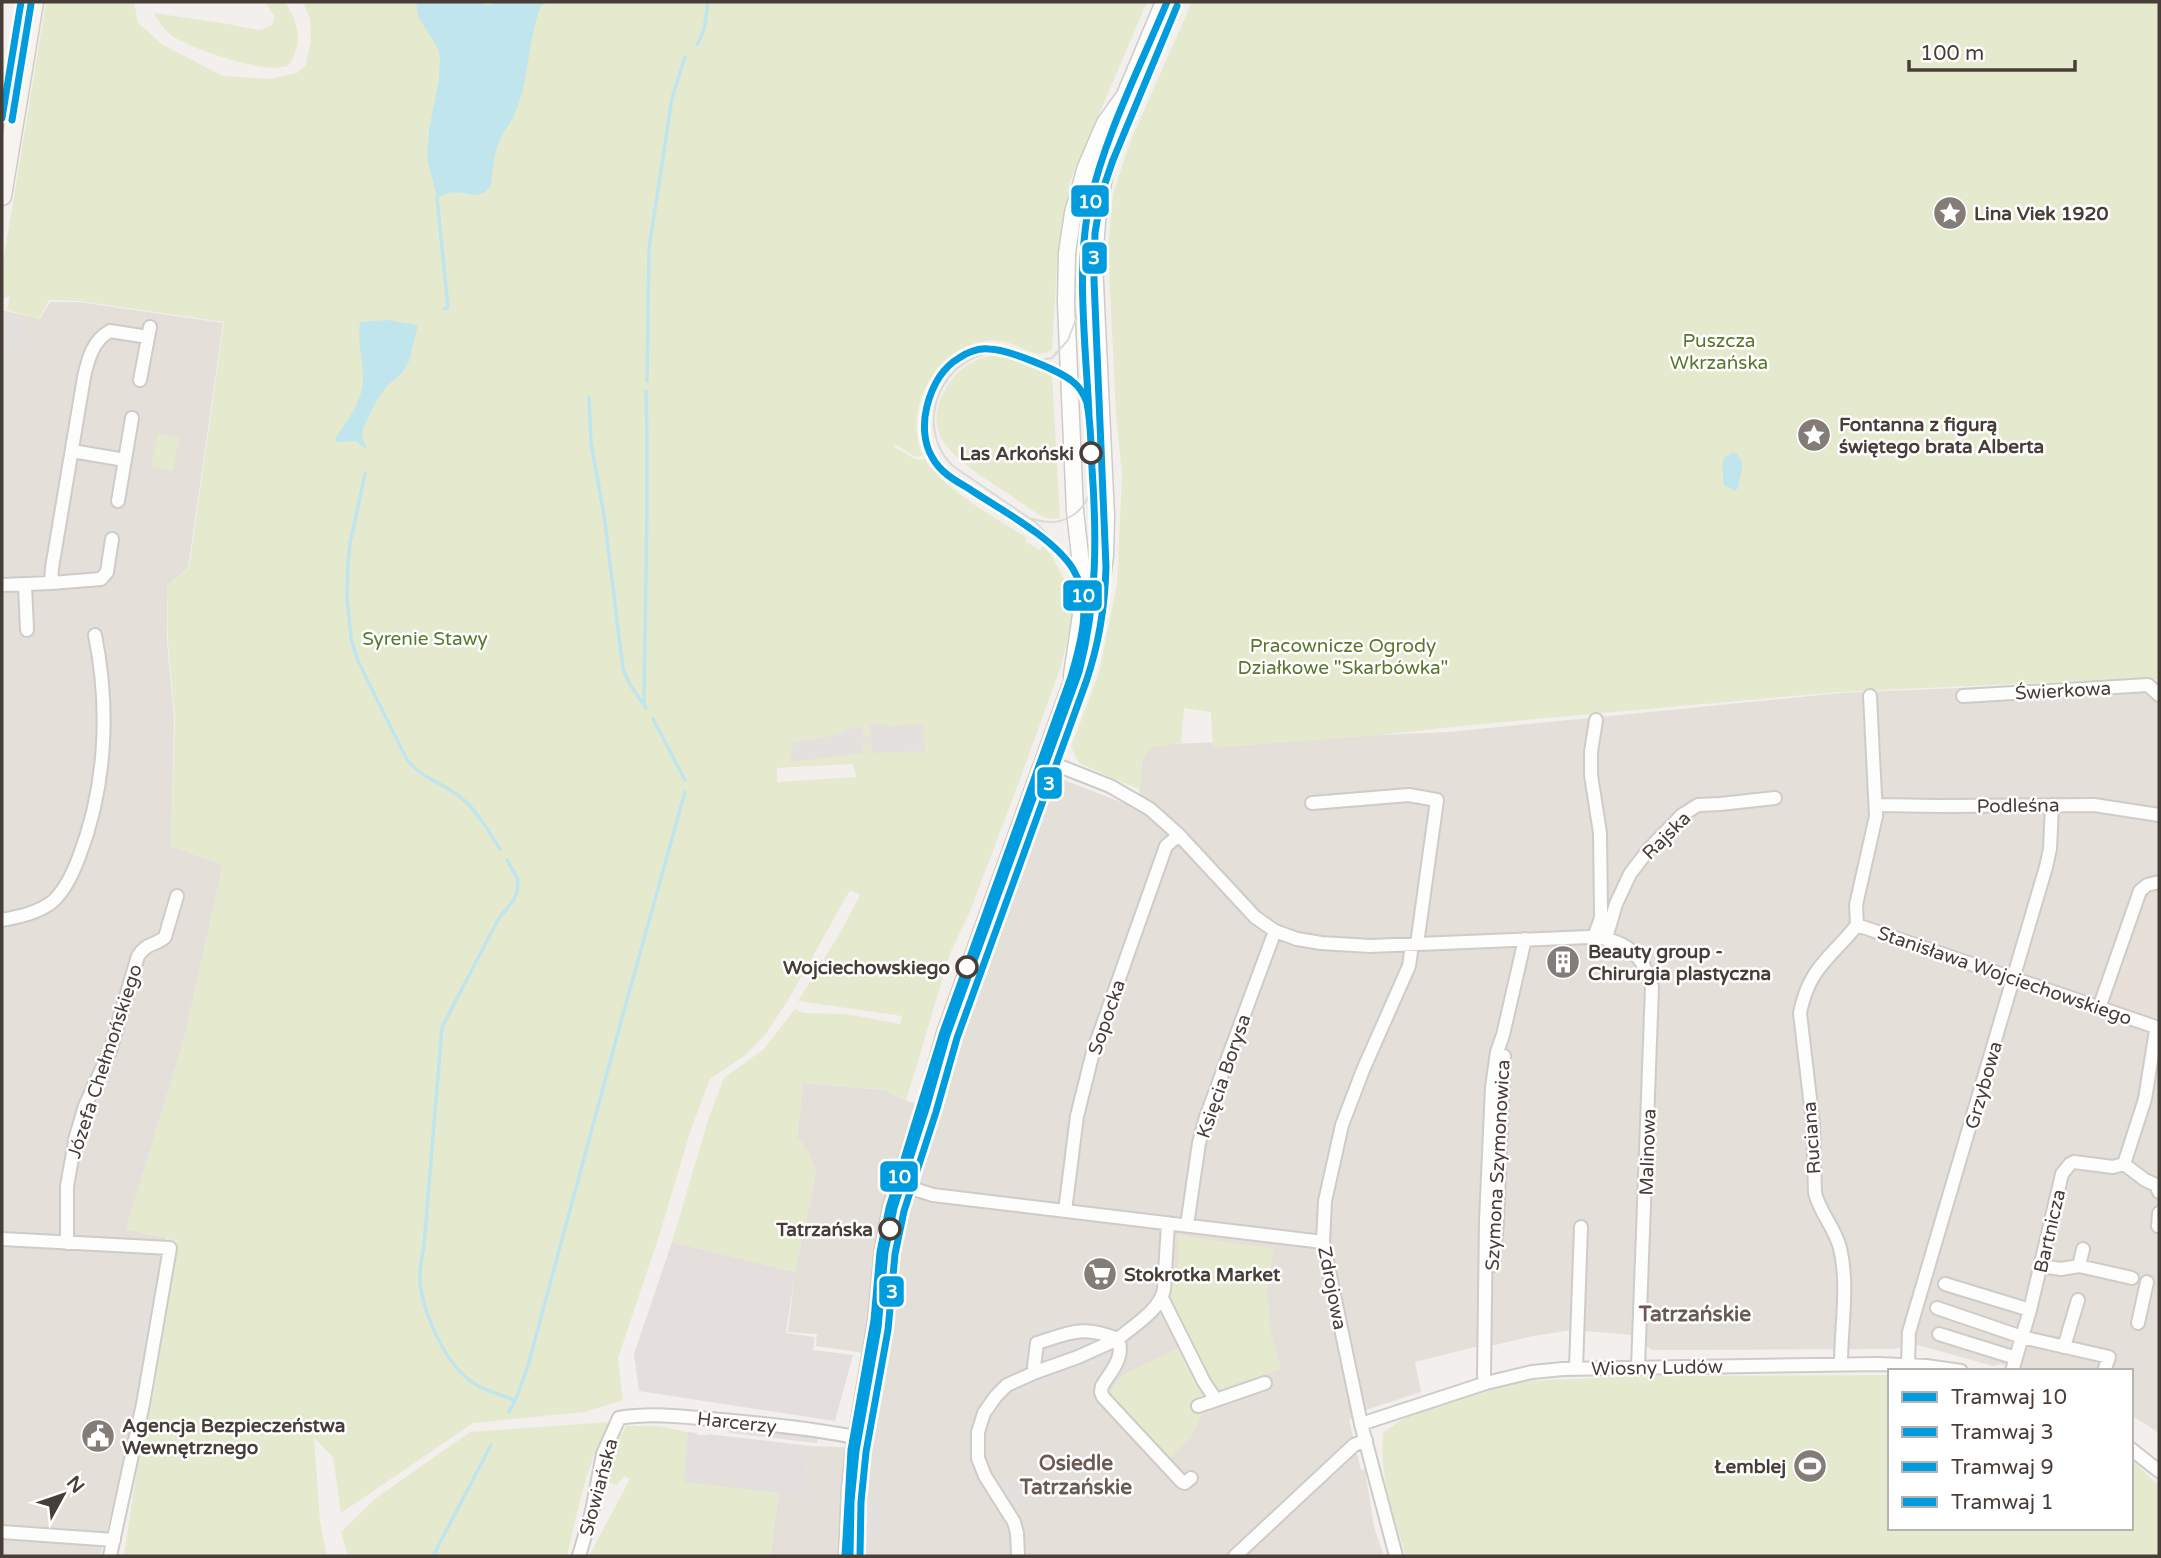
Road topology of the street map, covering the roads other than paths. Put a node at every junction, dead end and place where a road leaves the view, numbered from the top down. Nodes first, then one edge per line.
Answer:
1 (34, 2) edge
2 (1164, 2) edge
3 (1125, 95) junction
4 (2, 196) edge
5 (140, 380) dead end
6 (132, 418) dead end
7 (72, 451) junction
8 (125, 460) junction
9 (118, 501) dead end
10 (112, 539) dead end
11 (51, 583) junction
12 (2, 585) edge
13 (25, 585) junction
14 (27, 630) dead end
15 (95, 635) dead end
16 (1070, 687) junction
17 (2159, 695) edge
18 (1870, 696) dead end
19 (1962, 696) dead end
20 (1596, 720) dead end
21 (1044, 760) junction
22 (1775, 798) dead end
23 (1312, 803) dead end
24 (1877, 805) junction
25 (2052, 805) junction
26 (2159, 815) edge
27 (1178, 835) junction
28 (2159, 882) edge
29 (177, 896) dead end
30 (2, 920) edge
31 (1857, 925) junction
32 (1275, 931) junction
33 (1600, 937) junction
34 (1525, 939) junction
35 (1415, 944) junction
36 (2013, 979) junction
37 (2099, 1008) junction
38 (2124, 1164) junction
39 (898, 1184) junction
40 (2159, 1192) edge
41 (1065, 1211) junction
42 (1168, 1223) junction
43 (1187, 1225) junction
44 (1581, 1227) dead end
45 (2, 1239) edge
46 (1323, 1242) junction
47 (67, 1243) junction
48 (2083, 1249) dead end
49 (2041, 1266) junction
50 (2079, 1266) junction
51 (2132, 1278) dead end
52 (1945, 1284) dead end
53 (1162, 1298) junction
54 (2159, 1299) edge
55 (2078, 1300) dead end
56 (1937, 1308) dead end
57 (2030, 1310) junction
58 (2138, 1323) dead end
59 (1939, 1334) dead end
60 (2022, 1337) junction
61 (1118, 1339) junction
62 (2064, 1347) junction
63 (1841, 1364) junction
64 (1908, 1364) junction
65 (2014, 1364) edge
66 (1638, 1367) junction
67 (1576, 1368) junction
68 (1946, 1369) edge
69 (2105, 1369) edge
70 (1036, 1372) junction
71 (1265, 1383) dead end
72 (1486, 1383) junction
73 (1216, 1400) junction
74 (1198, 1406) dead end
75 (619, 1418) joint
76 (1361, 1424) junction
77 (855, 1437) junction
78 (1366, 1440) junction
79 (2133, 1451) edge
80 (2159, 1471) edge
81 (1191, 1478) dead end
82 (2, 1532) edge
83 (114, 1540) junction
84 (110, 1556) edge
85 (579, 1556) edge
86 (847, 1556) edge
87 (1018, 1556) edge
88 (1235, 1556) edge
89 (1396, 1556) edge

1 - 4 main road
2 - 3 street
3 - 16 street
3 - 16 street
5 - 7 street
6 - 8 street
7 - 8 street
7 - 11 street
8 - 9 street
10 - 11 street
11 - 13 street
12 - 13 street
13 - 14 street
15 - 30 street
16 - 21 street
17 - 19 street, Świerkowa
18 - 24 street
20 - 33 street
21 - 27 street
21 - 39 street
22 - 33 street, Rajska
23 - 35 street, Zdrojowa
24 - 25 street, Podleśna
24 - 31 street
25 - 26 street, Podleśna
25 - 36 street, Grzybowa
27 - 32 street
27 - 41 street, Sopocka
28 - 37 street
29 - 47 street, Józefa Chełmońskiego
31 - 36 street, Stanisława Wojciechowskiego
31 - 63 street, Ruciana
32 - 35 street
32 - 43 street, Księcia Borysa
33 - 34 street
33 - 66 street, Malinowa
34 - 35 street
34 - 72 street, Szymona Szymonowica
35 - 46 street, Zdrojowa
36 - 37 street, Stanisława Wojciechowskiego
36 - 64 street, Grzybowa
37 - 38 street, Stanisława Wojciechowskiego
38 - 40 street
38 - 49 street, Bartnicza
39 - 41 street
39 - 77 street
41 - 42 street
42 - 43 street
42 - 53 street
43 - 46 street
44 - 67 street
45 - 47 street
46 - 76 street, Zdrojowa
47 - 83 street
48 - 50 street
49 - 50 street
49 - 57 street, Bartnicza
50 - 51 street
52 - 57 street
53 - 61 street
53 - 73 street
54 - 58 street
55 - 62 street
56 - 60 street
57 - 60 street, Bartnicza
59 - 65 street
60 - 62 street
60 - 65 street, Bartnicza
61 - 70 street
61 - 70 street
61 - 81 street
62 - 69 street
63 - 64 street, Wiosny Ludów
63 - 66 street, Wiosny Ludów
64 - 68 street, Wiosny Ludów
66 - 67 street, Wiosny Ludów
67 - 72 street, Wiosny Ludów
70 - 87 street
71 - 73 street
72 - 76 street, Wiosny Ludów
73 - 74 street
75 - 77 street, Harcerzy
75 - 85 street, Słowiańska
76 - 78 street, Zdrojowa
77 - 86 street
78 - 88 street
78 - 89 street, Zdrojowa
79 - 80 street
82 - 83 street
83 - 84 street

